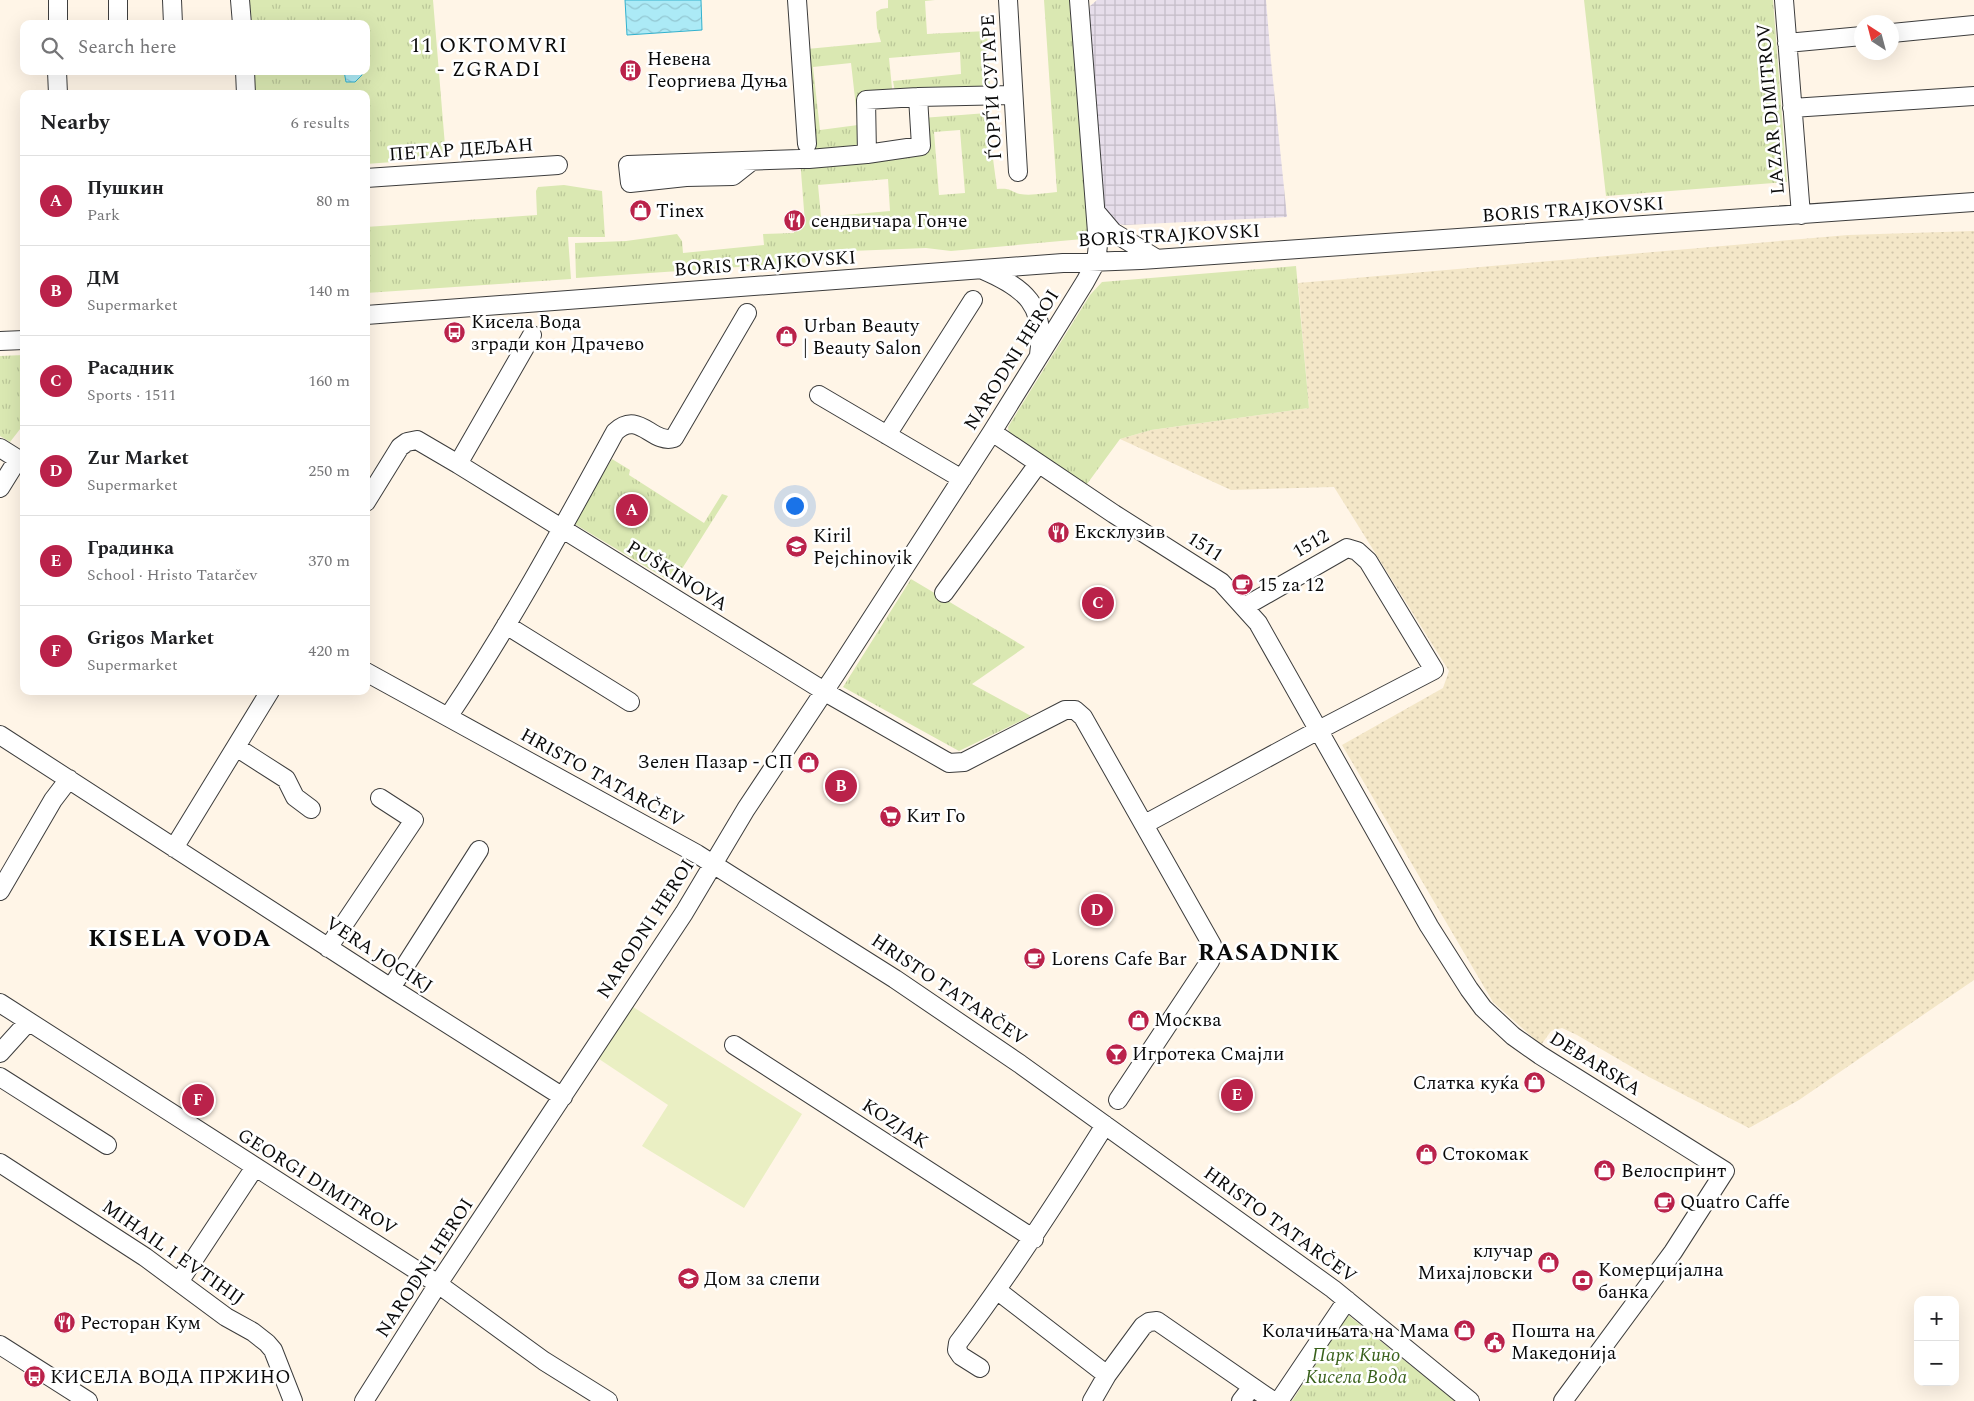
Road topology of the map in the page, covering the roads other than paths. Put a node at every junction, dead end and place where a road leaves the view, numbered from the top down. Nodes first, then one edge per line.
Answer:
1 (58, 0) edge
2 (118, 0) edge
3 (172, 0) edge
4 (240, 0) edge
5 (797, 0) edge
6 (1008, 0) edge
7 (1079, 0) edge
8 (1784, 0) edge
9 (58, 20) edge
10 (118, 20) edge
11 (173, 20) edge
12 (242, 20) edge
13 (1974, 26) edge
14 (1899, 32) edge
15 (1854, 37) edge
16 (1787, 43) junction
17 (57, 75) edge
18 (245, 75) edge
19 (58, 90) edge
20 (246, 90) edge
21 (1013, 95) junction
22 (1974, 96) edge
23 (918, 97) junction
24 (1792, 108) junction
25 (807, 144) dead end
26 (868, 154) junction
27 (752, 161) junction
28 (558, 165) dead end
29 (1018, 172) dead end
30 (370, 178) edge
31 (1974, 202) edge
32 (1096, 212) junction
33 (1801, 215) junction
34 (1157, 259) junction
35 (1096, 262) junction
36 (982, 269) junction
37 (973, 300) dead end
38 (747, 314) dead end
39 (370, 315) edge
40 (532, 335) dead end
41 (20, 340) edge
42 (0, 342) edge
43 (1039, 359) junction
44 (819, 395) dead end
45 (992, 432) junction
46 (887, 435) junction
47 (0, 448) edge
48 (20, 460) edge
49 (20, 462) edge
50 (458, 464) junction
51 (1038, 464) junction
52 (962, 479) junction
53 (0, 488) edge
54 (370, 496) edge
55 (562, 530) junction
56 (944, 593) dead end
57 (1244, 608) junction
58 (506, 625) junction
59 (370, 674) edge
60 (824, 691) junction
61 (268, 695) edge
62 (630, 702) dead end
63 (448, 717) junction
64 (1320, 730) junction
65 (0, 736) edge
66 (236, 747) junction
67 (69, 779) junction
68 (380, 798) dead end
69 (311, 809) dead end
70 (1145, 824) junction
71 (174, 848) junction
72 (479, 850) dead end
73 (713, 864) junction
74 (0, 891) edge
75 (328, 948) junction
76 (391, 988) junction
77 (0, 1003) edge
78 (28, 1022) junction
79 (734, 1045) dead end
80 (0, 1052) edge
81 (0, 1076) edge
82 (563, 1096) junction
83 (1118, 1100) dead end
84 (1106, 1125) junction
85 (107, 1145) dead end
86 (0, 1163) edge
87 (254, 1168) junction
88 (1034, 1239) junction
89 (179, 1282) junction
90 (438, 1284) junction
91 (998, 1291) junction
92 (1347, 1300) junction
93 (0, 1345) edge
94 (980, 1368) dead end
95 (1107, 1375) junction
96 (1246, 1394) edge
97 (88, 1401) edge
98 (293, 1401) edge
99 (364, 1401) edge
100 (608, 1401) edge
101 (1092, 1401) edge
102 (1273, 1401) edge
103 (1279, 1401) edge
104 (1470, 1401) edge
105 (1563, 1401) edge

1 - 9 street
2 - 10 street
3 - 11 street
4 - 12 street
5 - 25 street
6 - 21 street, ЃОРЃИ СУГАРЕ
7 - 32 street
8 - 16 street, LAZAR DIMITROV
13 - 14 street
15 - 16 street
16 - 24 street, LAZAR DIMITROV
17 - 19 street
18 - 20 street
21 - 23 street
21 - 29 street, ЃОРЃИ СУГАРЕ
22 - 24 street
23 - 26 street
23 - 26 street
24 - 33 street, LAZAR DIMITROV
26 - 27 street
27 - 27 street
28 - 30 street, ПЕТАР ДЕЉАН
31 - 33 street, BORIS TRAJKOVSKI
32 - 34 street
32 - 35 street
33 - 34 street, BORIS TRAJKOVSKI
34 - 35 street, BORIS TRAJKOVSKI
35 - 36 street, BORIS TRAJKOVSKI
35 - 43 street, NARODNI HEROI
36 - 39 street, BORIS TRAJKOVSKI
36 - 43 street
37 - 46 street
38 - 55 street
40 - 50 street
41 - 42 street
43 - 45 street, NARODNI HEROI
44 - 46 street
45 - 51 street, 1511
45 - 52 street, NARODNI HEROI
46 - 52 street
47 - 48 street
49 - 53 street
50 - 54 street, PUŠKINOVA
50 - 55 street, PUŠKINOVA
51 - 56 street
51 - 57 street, 1511
52 - 60 street, NARODNI HEROI
55 - 58 street
55 - 60 street, PUŠKINOVA
57 - 64 street, 1511
57 - 64 street, 1512
58 - 62 street
58 - 63 street
59 - 63 street, HRISTO TATARČEV
60 - 70 street, PUŠKINOVA
60 - 73 street, NARODNI HEROI
61 - 66 street
63 - 73 street, HRISTO TATARČEV
64 - 70 street
64 - 105 street, DEBARSKA
65 - 67 street, VERA JOCIKJ
66 - 69 street
66 - 71 street
67 - 71 street, VERA JOCIKJ
67 - 74 street
68 - 75 street
70 - 83 street
71 - 75 street, VERA JOCIKJ
72 - 76 street
73 - 82 street, NARODNI HEROI
73 - 84 street, HRISTO TATARČEV
75 - 76 street, VERA JOCIKJ
76 - 82 street, VERA JOCIKJ
77 - 78 street, GEORGI DIMITROV
78 - 80 street
78 - 87 street, GEORGI DIMITROV
79 - 88 street, KOZJAK
81 - 85 street
82 - 90 street, NARODNI HEROI
84 - 88 street
84 - 92 street, HRISTO TATARČEV
86 - 89 street, MIHAIL I EVTIHIJ
87 - 89 street
87 - 90 street, GEORGI DIMITROV
88 - 91 street
89 - 98 street, MIHAIL I EVTIHIJ
90 - 99 street, NARODNI HEROI
90 - 100 street, GEORGI DIMITROV
91 - 94 street
91 - 95 street
92 - 103 street
92 - 104 street, HRISTO TATARČEV
93 - 97 street
95 - 96 street
95 - 101 street
96 - 102 street

